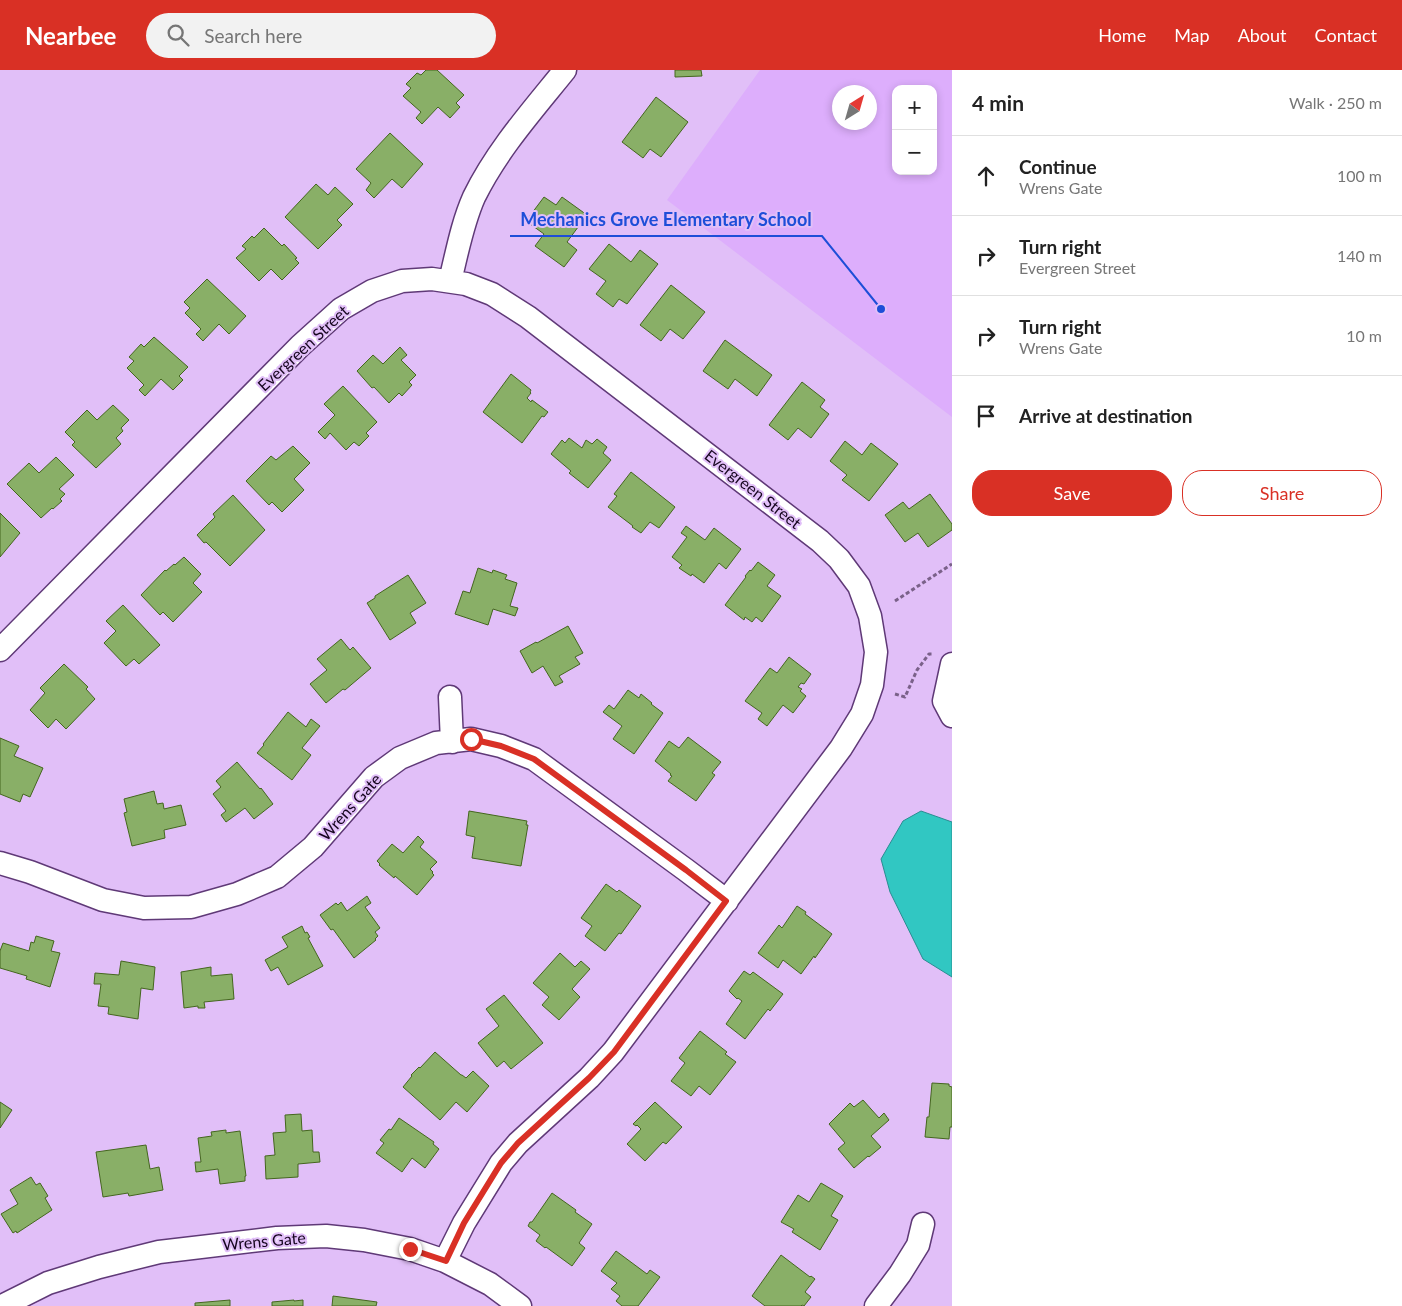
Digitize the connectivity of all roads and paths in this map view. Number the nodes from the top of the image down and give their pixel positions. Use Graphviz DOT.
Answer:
graph roads {
  1 [pos="565,70"];
  2 [pos="450,282"];
  3 [pos="952,564"];
  4 [pos="895,601"];
  5 [pos="0,650"];
  6 [pos="944,659"];
  7 [pos="895,694"];
  8 [pos="450,698"];
  9 [pos="952,716"];
  10 [pos="452,742"];
  11 [pos="0,863"];
  12 [pos="726,901"];
  13 [pos="923,1224"];
  14 [pos="446,1261"];
  15 [pos="2,1306"];
  16 [pos="520,1306"];
  17 [pos="876,1306"];
  1 -- 2 [label="street"];
  2 -- 5 [label="street, Evergreen Street"];
  2 -- 12 [label="street, Evergreen Street"];
  3 -- 4 [label="path"];
  6 -- 7 [label="path"];
  6 -- 9 [label="street"];
  8 -- 10 [label="street"];
  10 -- 11 [label="street, Wrens Gate"];
  10 -- 12 [label="street, Wrens Gate"];
  12 -- 14 [label="street, Evergreen Street"];
  13 -- 17 [label="street"];
  14 -- 15 [label="street, Wrens Gate"];
  14 -- 16 [label="street, Wrens Gate"];
}
